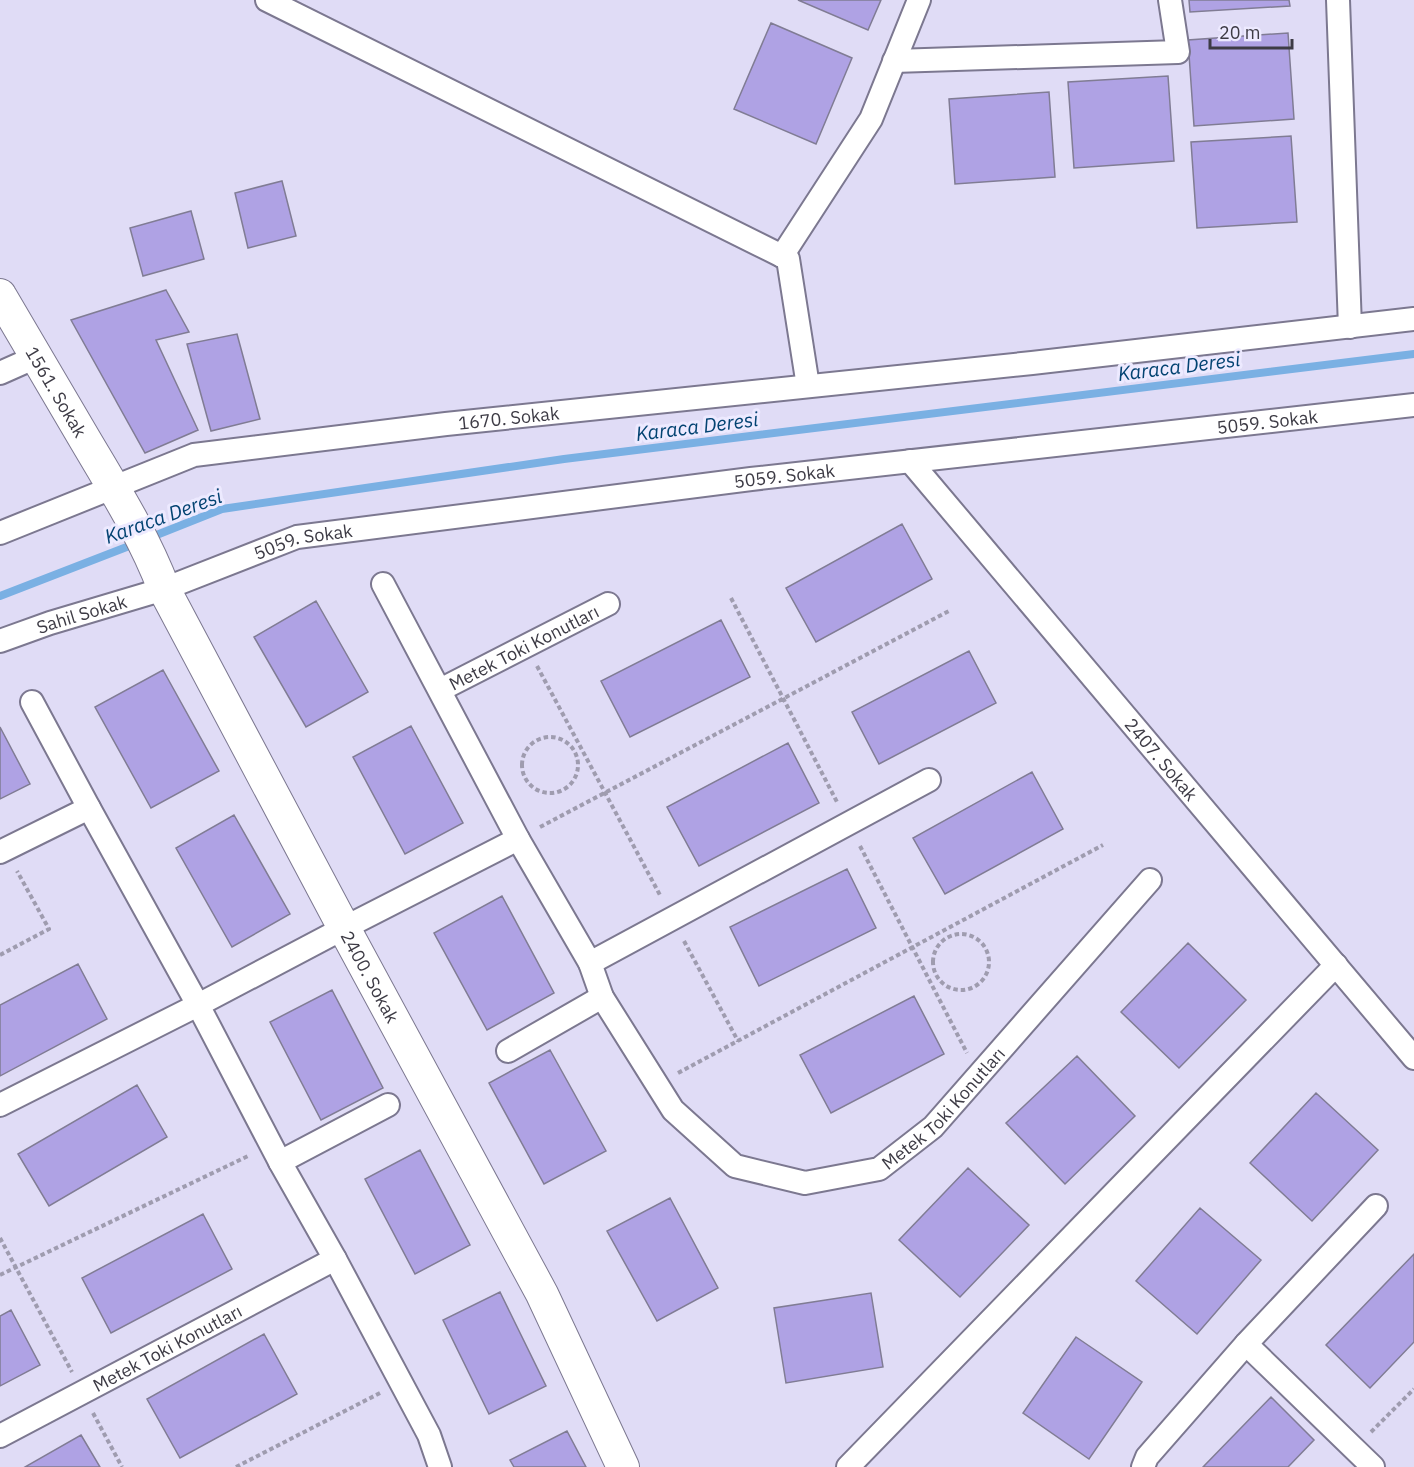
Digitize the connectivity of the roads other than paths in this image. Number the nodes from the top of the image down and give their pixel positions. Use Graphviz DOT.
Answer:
graph roads {
  1 [pos="267,0"];
  2 [pos="919,0"];
  3 [pos="1170,0"];
  4 [pos="1338,0"];
  5 [pos="894,61"];
  6 [pos="782,256"];
  7 [pos="0,295"];
  8 [pos="1414,319"];
  9 [pos="1350,327"];
  10 [pos="36,357"];
  11 [pos="0,373"];
  12 [pos="808,386"];
  13 [pos="1414,405"];
  14 [pos="910,461"];
  15 [pos="114,488"];
  16 [pos="0,533"];
  17 [pos="160,580"];
  18 [pos="383,584"];
  19 [pos="608,604"];
  20 [pos="0,641"];
  21 [pos="440,690"];
  22 [pos="32,702"];
  23 [pos="929,780"];
  24 [pos="89,808"];
  25 [pos="518,839"];
  26 [pos="2,851"];
  27 [pos="1150,879"];
  28 [pos="344,928"];
  29 [pos="590,963"];
  30 [pos="1336,965"];
  31 [pos="602,997"];
  32 [pos="198,1005"];
  33 [pos="508,1051"];
  34 [pos="1414,1058"];
  35 [pos="0,1105"];
  36 [pos="388,1105"];
  37 [pos="275,1153"];
  38 [pos="1376,1206"];
  39 [pos="334,1259"];
  40 [pos="1246,1344"];
  41 [pos="0,1436"];
  42 [pos="440,1467"];
  43 [pos="623,1467"];
  44 [pos="848,1467"];
  45 [pos="1143,1467"];
  46 [pos="1373,1467"];
  1 -- 6 [label="street"];
  2 -- 5 [label="street"];
  3 -- 5 [label="street"];
  4 -- 9 [label="street"];
  5 -- 6 [label="street"];
  6 -- 12 [label="street"];
  7 -- 10 [label="main road, 1561. Sokak"];
  8 -- 9 [label="street, 1670. Sokak"];
  9 -- 12 [label="street, 1670. Sokak"];
  10 -- 11 [label="street"];
  10 -- 15 [label="main road, 1561. Sokak"];
  12 -- 15 [label="street, 1670. Sokak"];
  13 -- 14 [label="street, 5059. Sokak"];
  14 -- 17 [label="street, 5059. Sokak"];
  14 -- 30 [label="street, 2407. Sokak"];
  15 -- 16 [label="street, 1670. Sokak"];
  15 -- 17 [label="main road, 2400. Sokak"];
  17 -- 20 [label="street, Sahil Sokak"];
  17 -- 28 [label="main road, 2400. Sokak"];
  18 -- 21 [label="street, Metek Toki Konutları"];
  19 -- 21 [label="street, Metek Toki Konutları"];
  21 -- 25 [label="street, Metek Toki Konutları"];
  22 -- 24 [label="street"];
  23 -- 29 [label="street"];
  24 -- 26 [label="street"];
  24 -- 32 [label="street"];
  25 -- 28 [label="street"];
  25 -- 29 [label="street, Metek Toki Konutları"];
  27 -- 31 [label="street, Metek Toki Konutları"];
  28 -- 32 [label="street"];
  28 -- 43 [label="main road, 2400. Sokak"];
  29 -- 31 [label="street, Metek Toki Konutları"];
  30 -- 34 [label="street, 2407. Sokak"];
  30 -- 44 [label="street"];
  31 -- 33 [label="street"];
  32 -- 35 [label="street"];
  32 -- 37 [label="street"];
  36 -- 37 [label="street"];
  37 -- 39 [label="street"];
  38 -- 40 [label="street"];
  39 -- 41 [label="street, Metek Toki Konutları"];
  39 -- 42 [label="street"];
  40 -- 45 [label="street"];
  40 -- 46 [label="street"];
}
